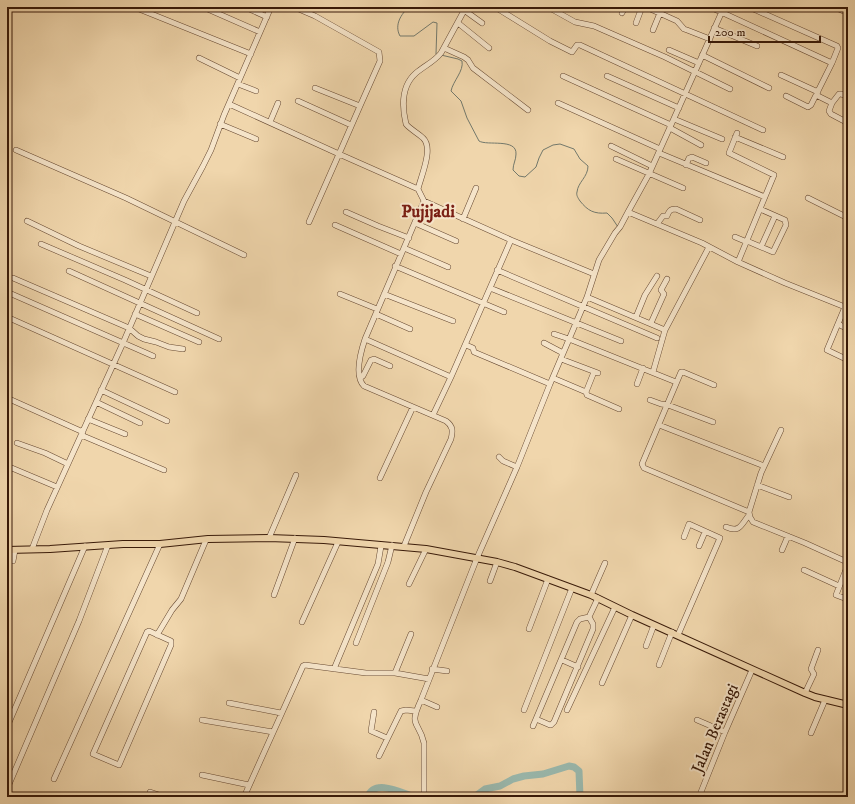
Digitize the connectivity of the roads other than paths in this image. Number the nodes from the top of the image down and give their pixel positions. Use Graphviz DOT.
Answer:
graph roads {
  1 [pos="134,7"];
  2 [pos="203,7"];
  3 [pos="245,7"];
  4 [pos="271,7"];
  5 [pos="294,7"];
  6 [pos="495,7"];
  7 [pos="548,7"];
  8 [pos="625,7"];
  9 [pos="642,7"];
  10 [pos="646,7"];
  11 [pos="710,7"];
  12 [pos="724,7"];
  13 [pos="749,7"];
  14 [pos="834,7"];
  15 [pos="465,8"];
  16 [pos="622,13"];
  17 [pos="660,13"];
  18 [pos="721,13"];
  19 [pos="848,13"];
  20 [pos="267,17"];
  21 [pos="482,22"];
  22 [pos="458,23"];
  23 [pos="636,23"];
  24 [pos="714,28"];
  25 [pos="653,30"];
  26 [pos="260,32"];
  27 [pos="710,39"];
  28 [pos="757,46"];
  29 [pos="489,48"];
  30 [pos="669,50"];
  31 [pos="443,51"];
  32 [pos="251,54"];
  33 [pos="702,55"];
  34 [pos="199,58"];
  35 [pos="699,63"];
  36 [pos="832,63"];
  37 [pos="695,72"];
  38 [pos="782,75"];
  39 [pos="563,76"];
  40 [pos="607,76"];
  41 [pos="240,78"];
  42 [pos="238,84"];
  43 [pos="315,88"];
  44 [pos="769,88"];
  45 [pos="730,89"];
  46 [pos="256,92"];
  47 [pos="685,94"];
  48 [pos="817,94"];
  49 [pos="786,96"];
  50 [pos="848,96"];
  51 [pos="298,101"];
  52 [pos="278,103"];
  53 [pos="558,103"];
  54 [pos="832,103"];
  55 [pos="229,104"];
  56 [pos="360,106"];
  57 [pos="679,108"];
  58 [pos="528,110"];
  59 [pos="674,119"];
  60 [pos="270,122"];
  61 [pos="848,123"];
  62 [pos="220,124"];
  63 [pos="352,125"];
  64 [pos="671,126"];
  65 [pos="763,130"];
  66 [pos="256,138"];
  67 [pos="722,139"];
  68 [pos="701,144"];
  69 [pos="611,146"];
  70 [pos="16,150"];
  71 [pos="660,151"];
  72 [pos="339,154"];
  73 [pos="783,157"];
  74 [pos="616,159"];
  75 [pos="706,163"];
  76 [pos="686,164"];
  77 [pos="652,166"];
  78 [pos="649,174"];
  79 [pos="476,188"];
  80 [pos="683,188"];
  81 [pos="418,189"];
  82 [pos="765,197"];
  83 [pos="808,198"];
  84 [pos="424,202"];
  85 [pos="760,209"];
  86 [pos="346,212"];
  87 [pos="628,212"];
  88 [pos="775,216"];
  89 [pos="848,218"];
  90 [pos="463,219"];
  91 [pos="27,220"];
  92 [pos="700,220"];
  93 [pos="175,222"];
  94 [pos="309,222"];
  95 [pos="415,223"];
  96 [pos="656,224"];
  97 [pos="335,225"];
  98 [pos="735,237"];
  99 [pos="409,238"];
  100 [pos="511,240"];
  101 [pos="456,241"];
  102 [pos="747,241"];
  103 [pos="41,244"];
  104 [pos="710,247"];
  105 [pos="761,247"];
  106 [pos="404,248"];
  107 [pos="401,254"];
  108 [pos="244,255"];
  109 [pos="738,262"];
  110 [pos="395,266"];
  111 [pos="448,267"];
  112 [pos="497,270"];
  113 [pos="69,271"];
  114 [pos="594,274"];
  115 [pos="151,276"];
  116 [pos="657,276"];
  117 [pos="14,278"];
  118 [pos="667,279"];
  119 [pos="490,288"];
  120 [pos="146,289"];
  121 [pos="7,292"];
  122 [pos="340,294"];
  123 [pos="384,294"];
  124 [pos="587,297"];
  125 [pos="848,300"];
  126 [pos="140,302"];
  127 [pos="484,303"];
  128 [pos="583,306"];
  129 [pos="845,308"];
  130 [pos="377,312"];
  131 [pos="504,312"];
  132 [pos="197,313"];
  133 [pos="135,314"];
  134 [pos="7,317"];
  135 [pos="636,317"];
  136 [pos="453,321"];
  137 [pos="576,323"];
  138 [pos="651,323"];
  139 [pos="838,324"];
  140 [pos="129,328"];
  141 [pos="410,329"];
  142 [pos="848,329"];
  143 [pos="665,330"];
  144 [pos="554,334"];
  145 [pos="657,338"];
  146 [pos="219,339"];
  147 [pos="365,339"];
  148 [pos="569,339"];
  149 [pos="621,340"];
  150 [pos="199,342"];
  151 [pos="123,343"];
  152 [pos="544,343"];
  153 [pos="466,345"];
  154 [pos="183,349"];
  155 [pos="563,353"];
  156 [pos="153,356"];
  157 [pos="561,359"];
  158 [pos="848,360"];
  159 [pos="113,363"];
  160 [pos="390,366"];
  161 [pos="643,368"];
  162 [pos="653,372"];
  163 [pos="451,377"];
  164 [pos="360,378"];
  165 [pos="553,378"];
  166 [pos="676,382"];
  167 [pos="550,384"];
  168 [pos="637,384"];
  169 [pos="714,385"];
  170 [pos="101,390"];
  171 [pos="175,392"];
  172 [pos="586,392"];
  173 [pos="7,398"];
  174 [pos="650,400"];
  175 [pos="96,402"];
  176 [pos="668,405"];
  177 [pos="414,407"];
  178 [pos="619,408"];
  179 [pos="433,415"];
  180 [pos="88,419"];
  181 [pos="167,421"];
  182 [pos="713,422"];
  183 [pos="140,423"];
  184 [pos="659,425"];
  185 [pos="781,430"];
  186 [pos="82,434"];
  187 [pos="125,434"];
  188 [pos="17,443"];
  189 [pos="499,457"];
  190 [pos="68,464"];
  191 [pos="7,466"];
  192 [pos="764,466"];
  193 [pos="517,467"];
  194 [pos="164,470"];
  195 [pos="296,475"];
  196 [pos="380,478"];
  197 [pos="757,485"];
  198 [pos="57,487"];
  199 [pos="789,497"];
  200 [pos="749,513"];
  201 [pos="726,527"];
  202 [pos="705,532"];
  203 [pos="788,536"];
  204 [pos="684,537"];
  205 [pos="269,538"];
  206 [pos="295,538"];
  207 [pos="206,540"];
  208 [pos="338,542"];
  209 [pos="160,544"];
  210 [pos="108,545"];
  211 [pos="85,546"];
  212 [pos="381,546"];
  213 [pos="392,546"];
  214 [pos="404,546"];
  215 [pos="699,546"];
  216 [pos="32,549"];
  217 [pos="426,549"];
  218 [pos="7,550"];
  219 [pos="15,550"];
  220 [pos="782,550"];
  221 [pos="477,558"];
  222 [pos="13,561"];
  223 [pos="497,562"];
  224 [pos="847,562"];
  225 [pos="605,563"];
  226 [pos="804,570"];
  227 [pos="548,579"];
  228 [pos="490,582"];
  229 [pos="408,584"];
  230 [pos="839,586"];
  231 [pos="572,588"];
  232 [pos="274,595"];
  233 [pos="591,595"];
  234 [pos="598,598"];
  235 [pos="848,598"];
  236 [pos="615,607"];
  237 [pos="632,615"];
  238 [pos="589,618"];
  239 [pos="302,622"];
  240 [pos="654,625"];
  241 [pos="529,629"];
  242 [pos="411,634"];
  243 [pos="675,634"];
  244 [pos="157,635"];
  245 [pos="356,643"];
  246 [pos="646,646"];
  247 [pos="818,650"];
  248 [pos="562,660"];
  249 [pos="659,665"];
  250 [pos="578,667"];
  251 [pos="334,668"];
  252 [pos="432,669"];
  253 [pos="752,670"];
  254 [pos="447,671"];
  255 [pos="395,673"];
  256 [pos="429,679"];
  257 [pos="602,683"];
  258 [pos="805,693"];
  259 [pos="420,700"];
  260 [pos="825,700"];
  261 [pos="230,703"];
  262 [pos="848,703"];
  263 [pos="437,707"];
  264 [pos="524,710"];
  265 [pos="567,710"];
  266 [pos="415,711"];
  267 [pos="374,712"];
  268 [pos="281,714"];
  269 [pos="536,719"];
  270 [pos="202,720"];
  271 [pos="696,720"];
  272 [pos="533,726"];
  273 [pos="7,727"];
  274 [pos="272,732"];
  275 [pos="725,732"];
  276 [pos="811,733"];
  277 [pos="387,738"];
  278 [pos="379,756"];
  279 [pos="202,775"];
  280 [pos="54,779"];
  281 [pos="249,785"];
  282 [pos="7,788"];
  283 [pos="150,792"];
  284 [pos="165,797"];
  285 [pos="244,797"];
  286 [pos="424,797"];
  287 [pos="699,797"];
  1 -- 32 [label="street"];
  2 -- 26 [label="street"];
  3 -- 20 [label="street"];
  4 -- 20 [label="street"];
  5 -- 56 [label="street"];
  6 -- 47 [label="street"];
  7 -- 37 [label="street"];
  8 -- 16 [label="street"];
  9 -- 23 [label="street"];
  10 -- 17 [label="street"];
  11 -- 18 [label="street"];
  12 -- 18 [label="street"];
  13 -- 36 [label="street"];
  14 -- 19 [label="street"];
  15 -- 21 [label="street"];
  15 -- 22 [label="street"];
  17 -- 25 [label="street"];
  17 -- 27 [label="street"];
  18 -- 24 [label="street"];
  18 -- 36 [label="street"];
  20 -- 26 [label="street"];
  22 -- 29 [label="street"];
  22 -- 31 [label="street"];
  24 -- 27 [label="street"];
  24 -- 28 [label="street"];
  26 -- 32 [label="street"];
  27 -- 33 [label="street"];
  30 -- 35 [label="street"];
  31 -- 58 [label="street"];
  31 -- 81 [label="street"];
  32 -- 41 [label="street"];
  33 -- 35 [label="street"];
  33 -- 44 [label="street"];
  34 -- 41 [label="street"];
  35 -- 37 [label="street"];
  36 -- 48 [label="street"];
  37 -- 45 [label="street"];
  37 -- 47 [label="street"];
  38 -- 48 [label="street"];
  39 -- 64 [label="street"];
  40 -- 57 [label="street"];
  41 -- 42 [label="street"];
  42 -- 46 [label="street"];
  42 -- 55 [label="street"];
  43 -- 56 [label="street"];
  47 -- 57 [label="street"];
  47 -- 65 [label="street"];
  48 -- 49 [label="street"];
  48 -- 54 [label="street"];
  50 -- 54 [label="street"];
  51 -- 63 [label="street"];
  52 -- 60 [label="street"];
  53 -- 71 [label="street"];
  54 -- 61 [label="street"];
  55 -- 60 [label="street"];
  55 -- 62 [label="street"];
  56 -- 63 [label="street"];
  57 -- 59 [label="street"];
  59 -- 64 [label="street"];
  59 -- 67 [label="street"];
  60 -- 72 [label="street"];
  62 -- 66 [label="street"];
  62 -- 93 [label="street"];
  63 -- 72 [label="street"];
  64 -- 68 [label="street"];
  64 -- 71 [label="street"];
  69 -- 77 [label="street"];
  70 -- 93 [label="street"];
  71 -- 76 [label="street"];
  71 -- 77 [label="street"];
  72 -- 81 [label="street"];
  72 -- 94 [label="street"];
  73 -- 82 [label="street"];
  74 -- 78 [label="street"];
  75 -- 76 [label="street"];
  76 -- 82 [label="street"];
  77 -- 78 [label="street"];
  78 -- 80 [label="street"];
  78 -- 87 [label="street"];
  79 -- 90 [label="street"];
  81 -- 84 [label="street"];
  82 -- 85 [label="street"];
  83 -- 89 [label="street"];
  84 -- 90 [label="street"];
  84 -- 95 [label="street"];
  85 -- 88 [label="street"];
  85 -- 102 [label="street"];
  86 -- 99 [label="street"];
  87 -- 96 [label="street"];
  87 -- 114 [label="street"];
  88 -- 105 [label="street"];
  88 -- 105 [label="street"];
  90 -- 100 [label="street"];
  91 -- 115 [label="street"];
  92 -- 96 [label="street"];
  93 -- 108 [label="street"];
  93 -- 115 [label="street"];
  95 -- 99 [label="street"];
  95 -- 101 [label="street"];
  96 -- 104 [label="street"];
  97 -- 107 [label="street"];
  98 -- 102 [label="street"];
  99 -- 106 [label="street"];
  100 -- 112 [label="street"];
  100 -- 114 [label="street"];
  102 -- 105 [label="street"];
  102 -- 109 [label="street"];
  103 -- 120 [label="street"];
  104 -- 109 [label="street"];
  104 -- 143 [label="street"];
  106 -- 107 [label="street"];
  106 -- 111 [label="street"];
  107 -- 110 [label="street"];
  109 -- 129 [label="street"];
  110 -- 123 [label="street"];
  110 -- 127 [label="street"];
  112 -- 119 [label="street"];
  112 -- 128 [label="street"];
  113 -- 126 [label="street"];
  114 -- 124 [label="street"];
  115 -- 120 [label="street"];
  116 -- 135 [label="street"];
  117 -- 140 [label="street"];
  118 -- 138 [label="street"];
  119 -- 127 [label="street"];
  119 -- 137 [label="street"];
  120 -- 126 [label="street"];
  120 -- 132 [label="street"];
  121 -- 151 [label="street"];
  122 -- 130 [label="street"];
  123 -- 130 [label="street"];
  123 -- 136 [label="street"];
  124 -- 128 [label="street"];
  124 -- 135 [label="street"];
  125 -- 129 [label="street"];
  126 -- 133 [label="street"];
  126 -- 146 [label="street"];
  127 -- 131 [label="street"];
  127 -- 153 [label="street"];
  128 -- 137 [label="street"];
  128 -- 145 [label="street"];
  129 -- 139 [label="street"];
  130 -- 141 [label="street"];
  130 -- 147 [label="street"];
  133 -- 140 [label="street"];
  133 -- 150 [label="street"];
  134 -- 159 [label="street"];
  135 -- 138 [label="street"];
  137 -- 148 [label="street"];
  137 -- 149 [label="street"];
  138 -- 143 [label="street"];
  139 -- 142 [label="street"];
  139 -- 158 [label="street"];
  140 -- 151 [label="street"];
  140 -- 154 [label="street"];
  143 -- 162 [label="street"];
  144 -- 148 [label="street"];
  147 -- 163 [label="street"];
  147 -- 164 [label="street"];
  148 -- 155 [label="street"];
  148 -- 161 [label="street"];
  151 -- 156 [label="street"];
  151 -- 159 [label="street"];
  152 -- 155 [label="street"];
  153 -- 163 [label="street"];
  153 -- 167 [label="street"];
  155 -- 157 [label="street"];
  157 -- 165 [label="street"];
  157 -- 172 [label="street"];
  159 -- 170 [label="street"];
  159 -- 171 [label="street"];
  160 -- 164 [label="street"];
  161 -- 162 [label="street"];
  161 -- 168 [label="street"];
  162 -- 166 [label="street"];
  163 -- 179 [label="street"];
  164 -- 177 [label="street"];
  165 -- 167 [label="street"];
  165 -- 172 [label="street"];
  166 -- 169 [label="street"];
  166 -- 176 [label="street"];
  167 -- 193 [label="street"];
  170 -- 175 [label="street"];
  170 -- 181 [label="street"];
  172 -- 178 [label="street"];
  173 -- 186 [label="street"];
  174 -- 176 [label="street"];
  175 -- 180 [label="street"];
  175 -- 183 [label="street"];
  176 -- 182 [label="street"];
  176 -- 184 [label="street"];
  177 -- 179 [label="street"];
  177 -- 196 [label="street"];
  179 -- 214 [label="street"];
  180 -- 186 [label="street"];
  180 -- 187 [label="street"];
  184 -- 192 [label="street"];
  184 -- 200 [label="street"];
  185 -- 192 [label="street"];
  186 -- 190 [label="street"];
  186 -- 194 [label="street"];
  188 -- 190 [label="street"];
  189 -- 193 [label="street"];
  190 -- 198 [label="street"];
  191 -- 198 [label="street"];
  192 -- 197 [label="street"];
  193 -- 221 [label="street"];
  195 -- 205 [label="street"];
  197 -- 199 [label="street"];
  197 -- 200 [label="street"];
  198 -- 216 [label="street"];
  200 -- 201 [label="street"];
  200 -- 203 [label="street"];
  202 -- 204 [label="street"];
  202 -- 215 [label="street"];
  202 -- 243 [label="street"];
  203 -- 220 [label="street"];
  203 -- 224 [label="street"];
  205 -- 206 [label="main road"];
  205 -- 207 [label="main road"];
  206 -- 208 [label="main road"];
  206 -- 232 [label="street"];
  207 -- 209 [label="main road"];
  207 -- 244 [label="street"];
  208 -- 212 [label="main road"];
  208 -- 239 [label="street"];
  209 -- 210 [label="main road"];
  209 -- 280 [label="street"];
  210 -- 211 [label="main road"];
  210 -- 282 [label="street"];
  211 -- 216 [label="main road"];
  211 -- 273 [label="street"];
  212 -- 213 [label="main road"];
  212 -- 251 [label="street"];
  213 -- 214 [label="main road"];
  213 -- 245 [label="street"];
  214 -- 217 [label="main road"];
  216 -- 219 [label="main road"];
  217 -- 221 [label="main road"];
  217 -- 229 [label="street"];
  218 -- 219 [label="main road"];
  219 -- 222 [label="street"];
  221 -- 223 [label="main road"];
  221 -- 252 [label="street"];
  223 -- 227 [label="main road"];
  223 -- 228 [label="street"];
  224 -- 230 [label="street"];
  225 -- 233 [label="street"];
  226 -- 230 [label="street"];
  227 -- 231 [label="main road"];
  227 -- 241 [label="street"];
  230 -- 235 [label="street"];
  231 -- 233 [label="main road"];
  231 -- 264 [label="street"];
  233 -- 234 [label="main road"];
  234 -- 236 [label="main road"];
  234 -- 238 [label="street"];
  236 -- 237 [label="main road"];
  236 -- 265 [label="street"];
  237 -- 240 [label="main road"];
  237 -- 257 [label="street"];
  238 -- 248 [label="street"];
  238 -- 250 [label="street"];
  240 -- 243 [label="main road"];
  240 -- 246 [label="street"];
  242 -- 255 [label="street"];
  243 -- 249 [label="street"];
  243 -- 253 [label="main road"];
  244 -- 244 [label="street"];
  247 -- 258 [label="street"];
  248 -- 250 [label="street"];
  248 -- 269 [label="street"];
  250 -- 269 [label="street"];
  251 -- 255 [label="street"];
  251 -- 268 [label="street"];
  252 -- 254 [label="street"];
  252 -- 256 [label="street"];
  253 -- 258 [label="main road"];
  253 -- 275 [label="street, Jalan Berastagi"];
  255 -- 256 [label="street"];
  256 -- 259 [label="street"];
  258 -- 260 [label="main road"];
  259 -- 263 [label="street"];
  259 -- 266 [label="street"];
  260 -- 262 [label="main road"];
  260 -- 276 [label="street"];
  261 -- 268 [label="street"];
  266 -- 277 [label="street"];
  266 -- 286 [label="street"];
  267 -- 277 [label="street"];
  268 -- 274 [label="street"];
  269 -- 272 [label="street"];
  270 -- 274 [label="street"];
  271 -- 275 [label="street"];
  274 -- 281 [label="street"];
  275 -- 287 [label="street, Jalan Berastagi"];
  277 -- 278 [label="street"];
  279 -- 281 [label="street"];
  281 -- 285 [label="street"];
  283 -- 284 [label="street"];
}
